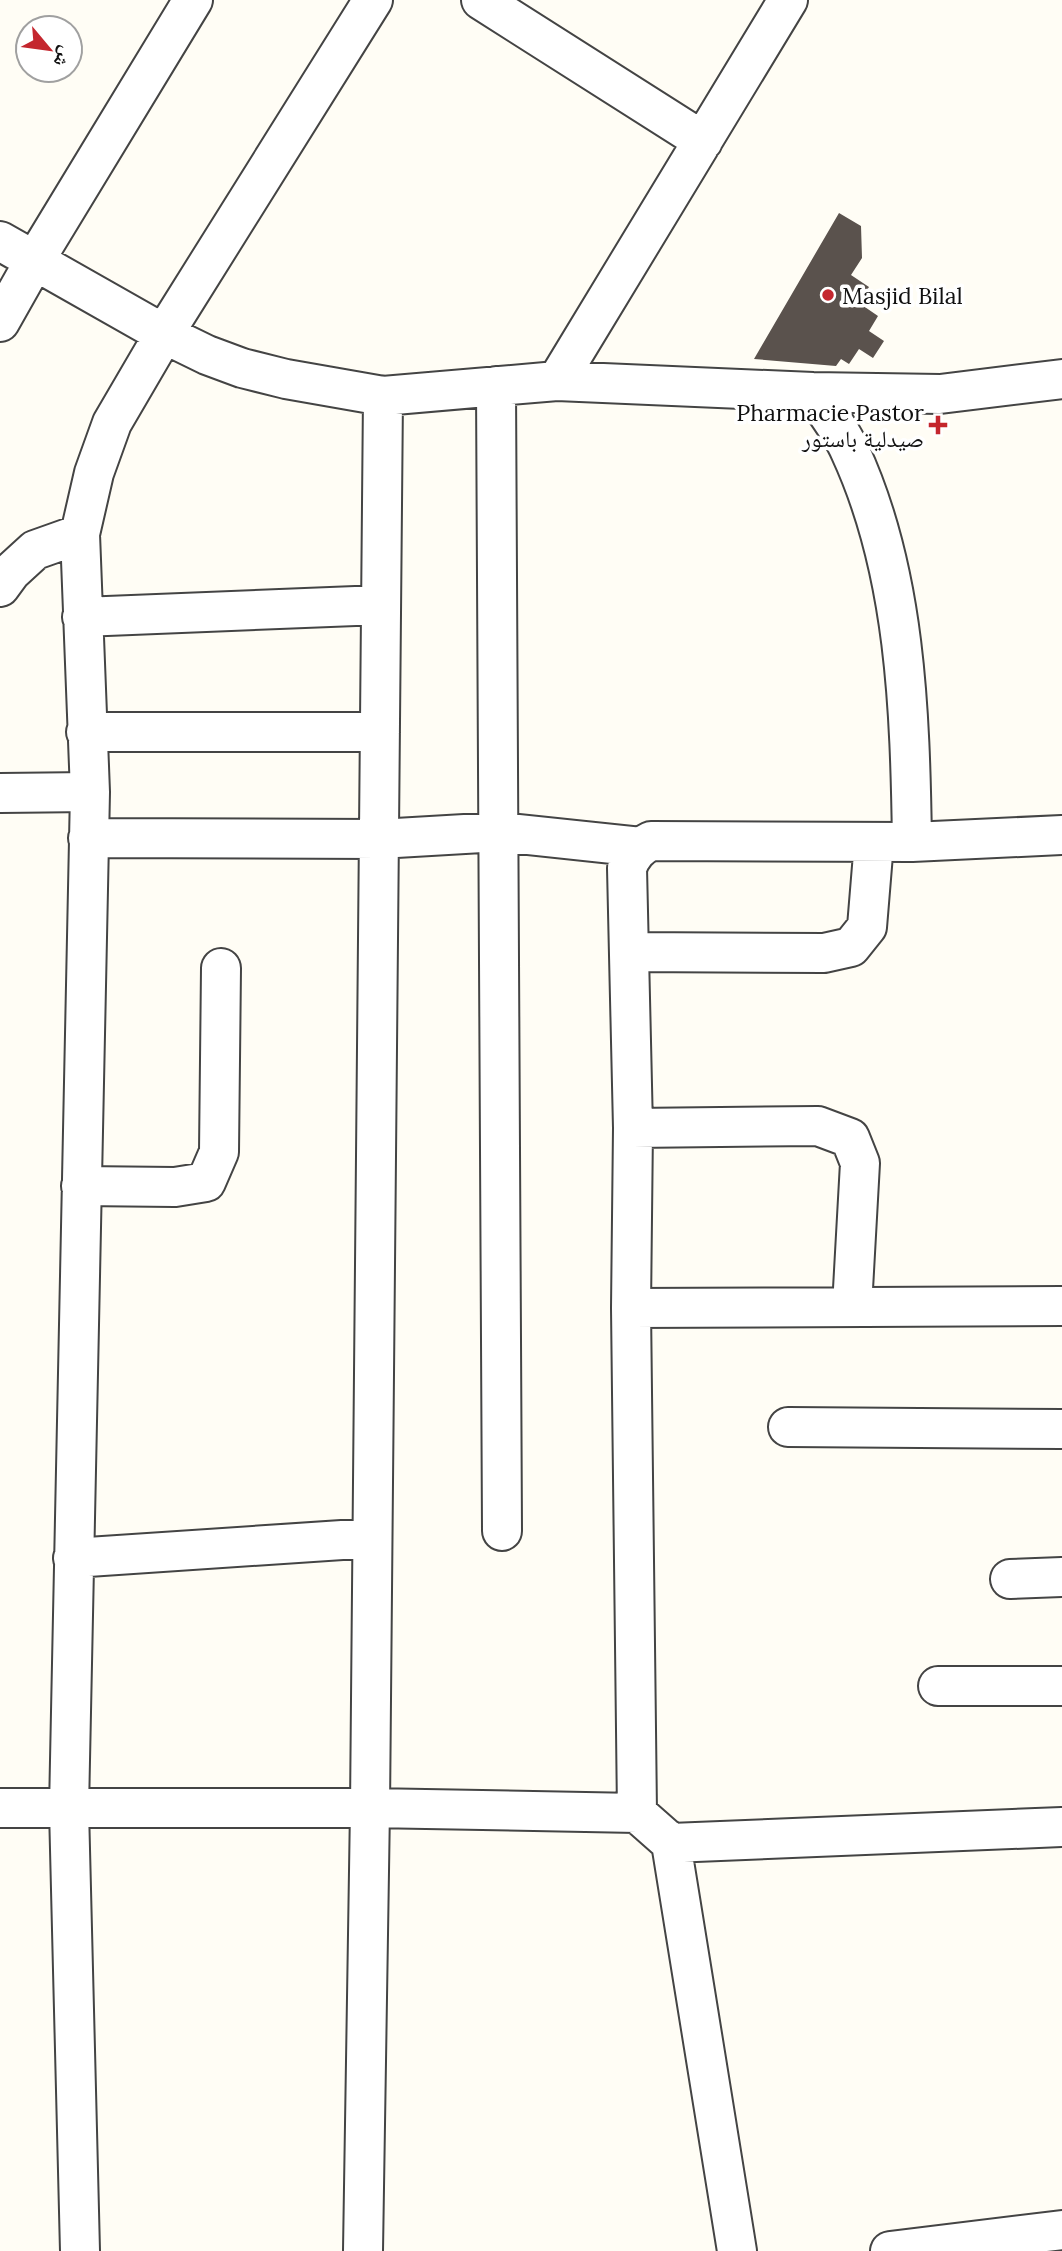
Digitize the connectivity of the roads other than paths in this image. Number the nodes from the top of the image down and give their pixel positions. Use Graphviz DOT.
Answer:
graph roads {
  1 [pos="194,0"];
  2 [pos="373,0"];
  3 [pos="481,0"];
  4 [pos="788,0"];
  5 [pos="703,141"];
  6 [pos="0,241"];
  7 [pos="35,260"];
  8 [pos="0,322"];
  9 [pos="164,334"];
  10 [pos="1062,379"];
  11 [pos="556,381"];
  12 [pos="496,386"];
  13 [pos="813,392"];
  14 [pos="383,396"];
  15 [pos="80,534"];
  16 [pos="4,575"];
  17 [pos="381,605"];
  18 [pos="82,617"];
  19 [pos="86,732"];
  20 [pos="380,732"];
  21 [pos="90,792"];
  22 [pos="0,793"];
  23 [pos="499,832"];
  24 [pos="1062,835"];
  25 [pos="88,838"];
  26 [pos="379,839"];
  27 [pos="874,842"];
  28 [pos="912,842"];
  29 [pos="640,847"];
  30 [pos="629,953"];
  31 [pos="221,968"];
  32 [pos="633,1128"];
  33 [pos="80,1186"];
  34 [pos="852,1307"];
  35 [pos="1062,1307"];
  36 [pos="631,1308"];
  37 [pos="788,1427"];
  38 [pos="1062,1429"];
  39 [pos="502,1531"];
  40 [pos="372,1538"];
  41 [pos="73,1558"];
  42 [pos="1062,1577"];
  43 [pos="1010,1579"];
  44 [pos="938,1686"];
  45 [pos="1062,1686"];
  46 [pos="0,1808"];
  47 [pos="370,1808"];
  48 [pos="69,1809"];
  49 [pos="637,1813"];
  50 [pos="1062,1827"];
  51 [pos="671,1843"];
  52 [pos="1062,2230"];
  53 [pos="80,2251"];
  54 [pos="363,2251"];
  55 [pos="737,2251"];
  56 [pos="890,2251"];
  1 -- 7 [label="street"];
  2 -- 9 [label="street"];
  3 -- 5 [label="street"];
  4 -- 5 [label="street"];
  5 -- 11 [label="street"];
  6 -- 7 [label="street"];
  7 -- 8 [label="street"];
  7 -- 9 [label="street"];
  9 -- 14 [label="street"];
  9 -- 15 [label="street"];
  10 -- 13 [label="street"];
  11 -- 12 [label="street"];
  11 -- 13 [label="street"];
  12 -- 14 [label="street"];
  12 -- 23 [label="street"];
  13 -- 28 [label="street"];
  14 -- 17 [label="street"];
  15 -- 16 [label="street"];
  15 -- 18 [label="street"];
  17 -- 18 [label="street"];
  17 -- 20 [label="street"];
  18 -- 19 [label="street"];
  19 -- 20 [label="street"];
  19 -- 21 [label="street"];
  20 -- 26 [label="street"];
  21 -- 22 [label="street"];
  21 -- 25 [label="street"];
  23 -- 26 [label="street"];
  23 -- 29 [label="street"];
  23 -- 39 [label="street"];
  24 -- 28 [label="street"];
  25 -- 26 [label="street"];
  25 -- 33 [label="street"];
  26 -- 40 [label="street"];
  27 -- 28 [label="street"];
  27 -- 29 [label="street"];
  27 -- 30 [label="street"];
  29 -- 30 [label="street"];
  30 -- 32 [label="street"];
  31 -- 33 [label="street"];
  32 -- 34 [label="street"];
  32 -- 36 [label="street"];
  33 -- 41 [label="street"];
  34 -- 35 [label="street"];
  34 -- 36 [label="street"];
  36 -- 49 [label="street"];
  37 -- 38 [label="street"];
  40 -- 41 [label="street"];
  40 -- 47 [label="street"];
  41 -- 48 [label="street"];
  42 -- 43 [label="street"];
  44 -- 45 [label="street"];
  46 -- 48 [label="street"];
  47 -- 48 [label="street"];
  47 -- 49 [label="street"];
  47 -- 54 [label="street"];
  48 -- 53 [label="street"];
  49 -- 51 [label="street"];
  50 -- 51 [label="street"];
  51 -- 55 [label="street"];
  52 -- 56 [label="street"];
}
